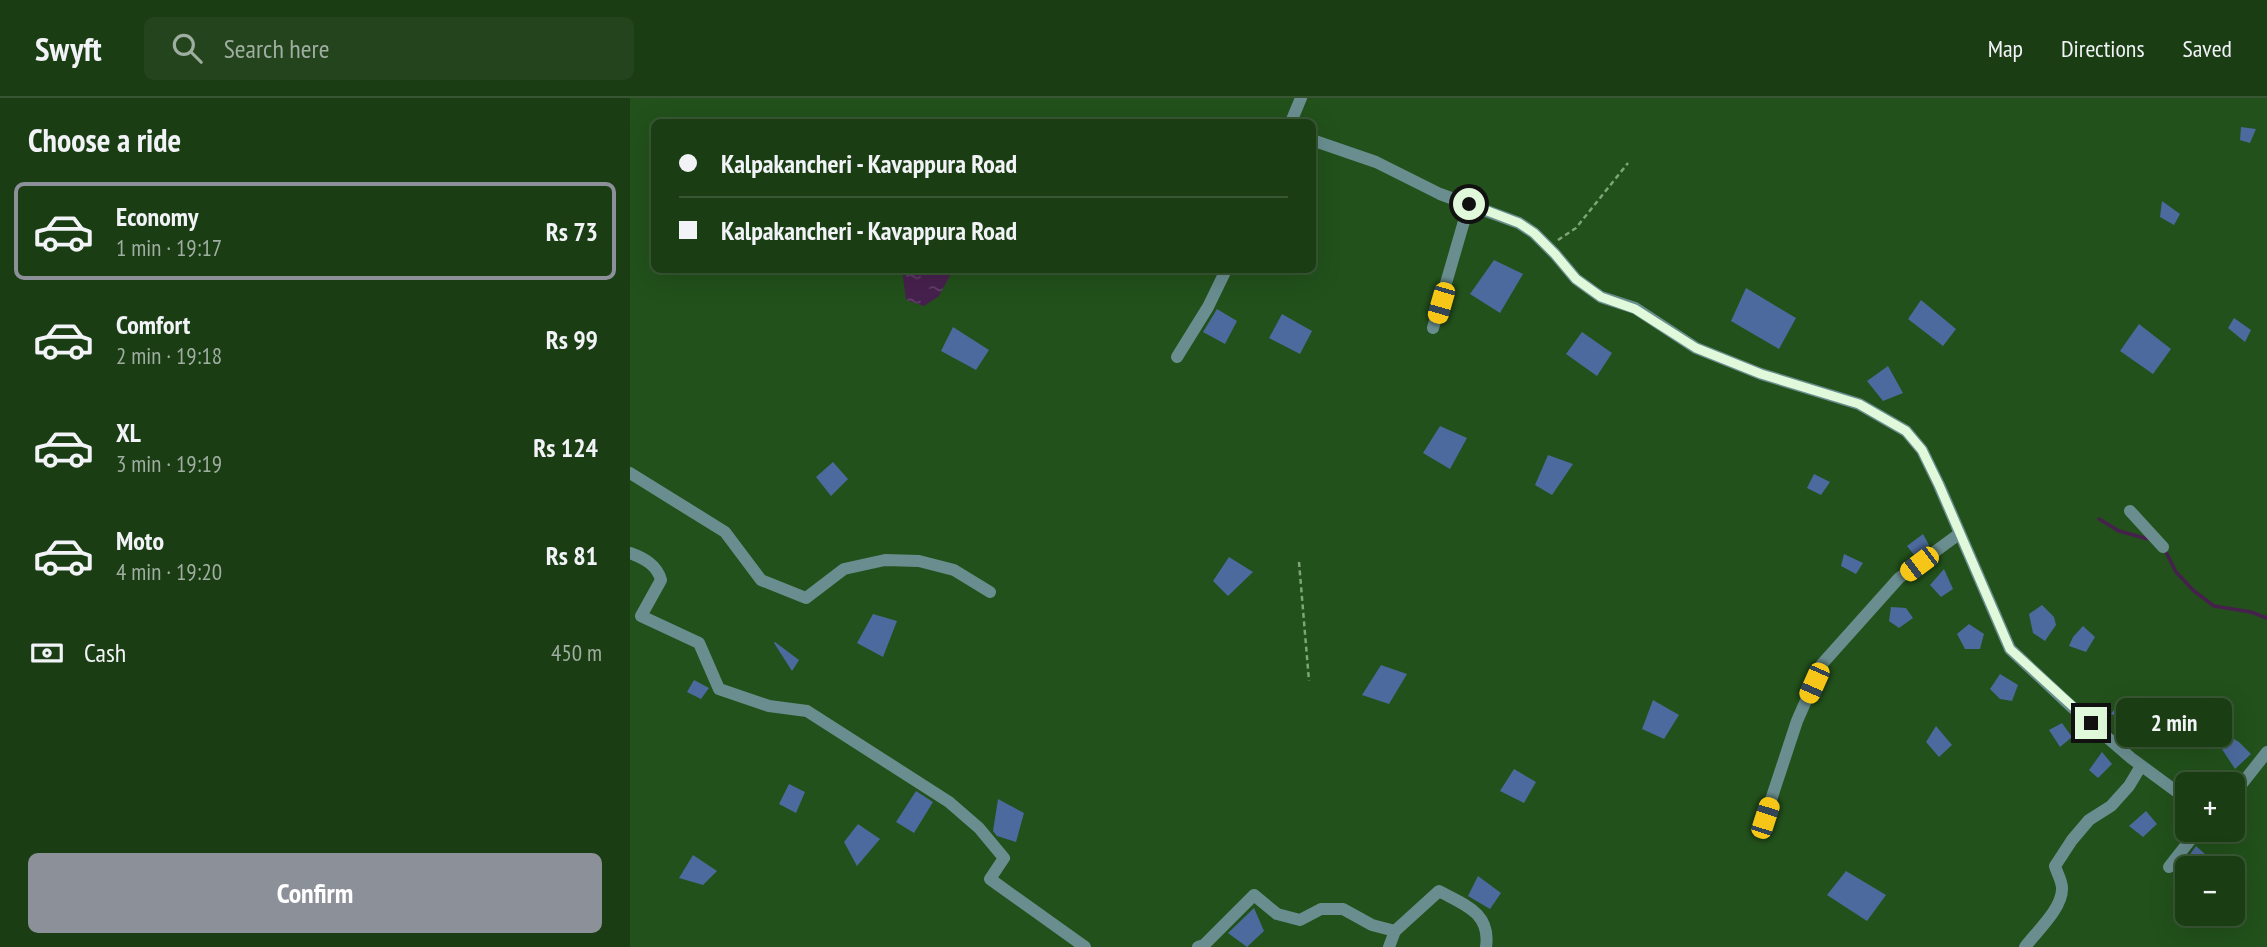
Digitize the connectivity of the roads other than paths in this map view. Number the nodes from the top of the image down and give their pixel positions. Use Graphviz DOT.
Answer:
graph roads {
  1 [pos="1301,98"];
  2 [pos="1292,119"];
  3 [pos="1316,140"];
  4 [pos="1469,204"];
  5 [pos="1225,273"];
  6 [pos="1433,328"];
  7 [pos="1177,357"];
  8 [pos="630,474"];
  9 [pos="2130,511"];
  10 [pos="1959,534"];
  11 [pos="2164,547"];
  12 [pos="630,553"];
  13 [pos="990,592"];
  14 [pos="2267,752"];
  15 [pos="2141,766"];
  16 [pos="2245,780"];
  17 [pos="2175,791"];
  18 [pos="1765,818"];
  19 [pos="2189,842"];
  20 [pos="2169,867"];
  21 [pos="1395,931"];
  22 [pos="1085,947"];
  23 [pos="1198,947"];
  24 [pos="1389,947"];
  25 [pos="1486,947"];
  26 [pos="2025,947"];
  1 -- 2 [label="street"];
  3 -- 4 [label="street"];
  4 -- 6 [label="street"];
  4 -- 10 [label="street"];
  5 -- 7 [label="street"];
  8 -- 13 [label="street"];
  9 -- 11 [label="street"];
  10 -- 15 [label="street"];
  10 -- 18 [label="street"];
  12 -- 22 [label="street"];
  14 -- 16 [label="street"];
  15 -- 17 [label="street"];
  15 -- 26 [label="street"];
  19 -- 20 [label="street"];
  21 -- 23 [label="street"];
  21 -- 24 [label="street"];
  21 -- 25 [label="street"];
}
